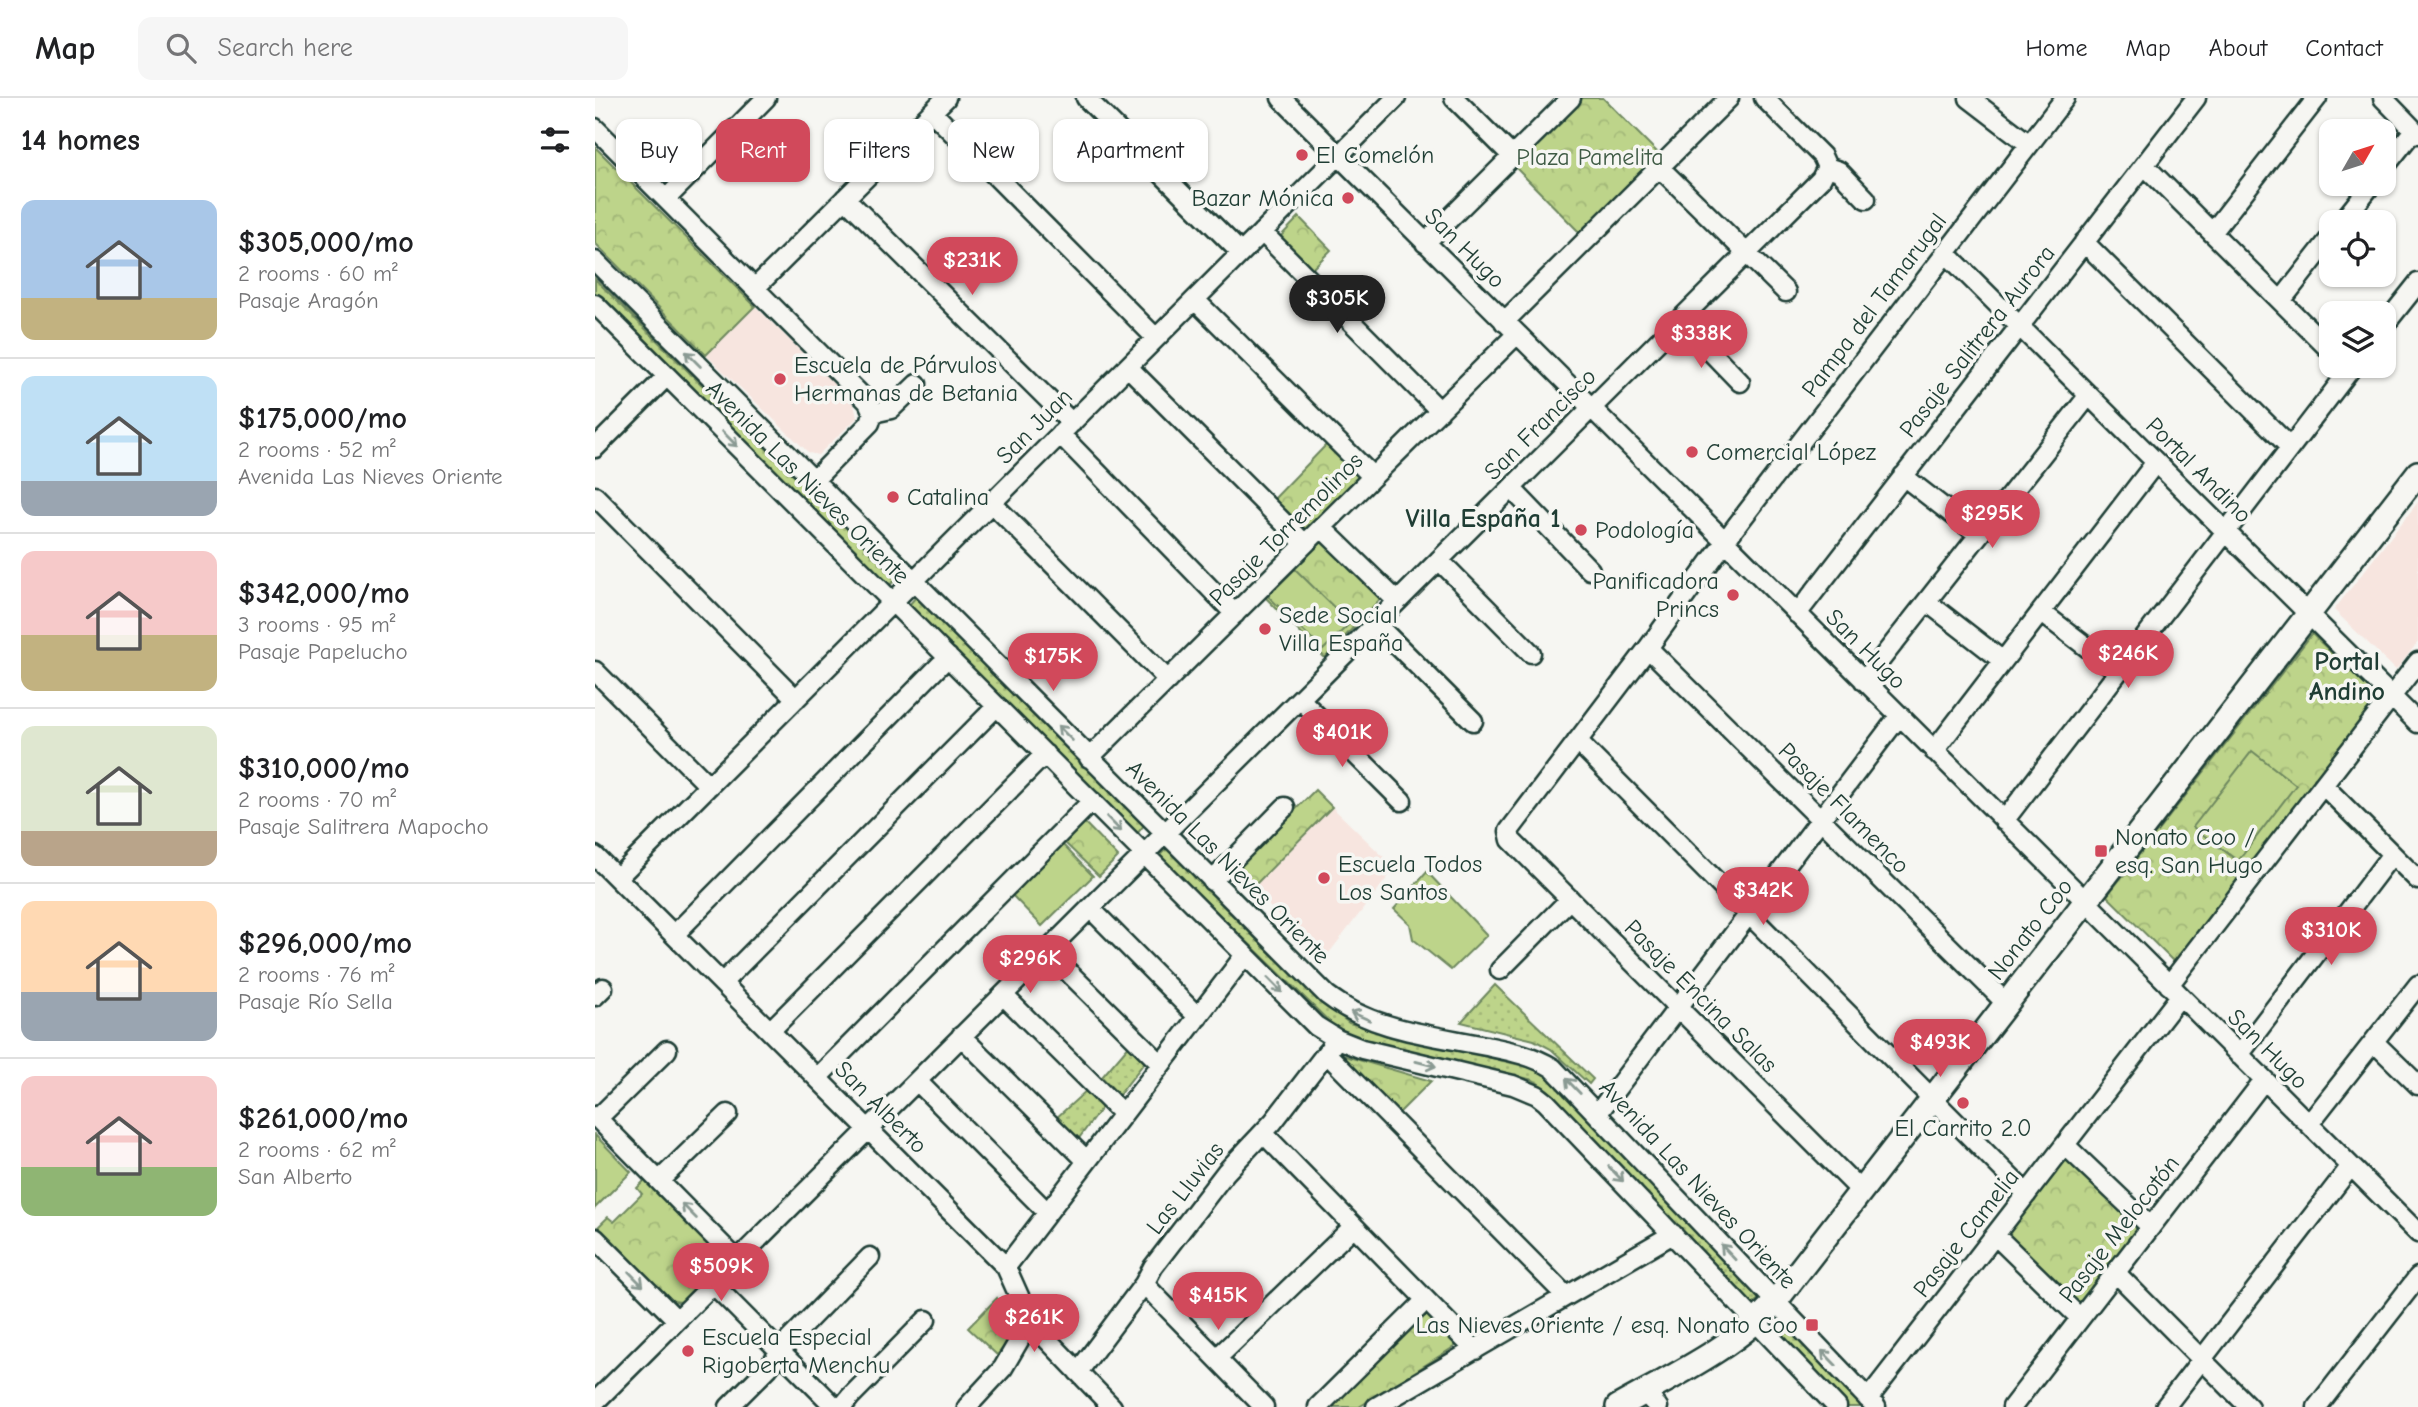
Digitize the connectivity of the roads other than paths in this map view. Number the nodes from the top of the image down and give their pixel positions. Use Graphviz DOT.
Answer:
graph roads {
  1 [pos="766,98"];
  2 [pos="946,98"];
  3 [pos="1086,98"];
  4 [pos="1281,98"];
  5 [pos="1396,98"];
  6 [pos="1454,98"];
  7 [pos="1570,98"];
  8 [pos="1728,98"];
  9 [pos="1764,98"];
  10 [pos="1969,98"];
  11 [pos="2065,98"];
  12 [pos="2196,98"];
  13 [pos="2317,98"];
  14 [pos="2394,102"];
  15 [pos="932,112"];
  16 [pos="595,128"];
  17 [pos="2416,132"];
  18 [pos="2029,144"];
  19 [pos="2396,155"];
  20 [pos="1339,156"];
  21 [pos="1512,156"];
  22 [pos="2144,165"];
  23 [pos="1659,167"];
  24 [pos="1827,167"];
  25 [pos="2363,196"];
  26 [pos="845,198"];
  27 [pos="666,199"];
  28 [pos="1866,199"];
  29 [pos="2351,210"];
  30 [pos="1262,232"];
  31 [pos="2212,233"];
  32 [pos="2084,242"];
  33 [pos="1425,243"];
  34 [pos="1945,252"];
  35 [pos="2319,252"];
  36 [pos="1241,253"];
  37 [pos="1746,253"];
  38 [pos="595,261"];
  39 [pos="2418,283"];
  40 [pos="755,288"];
  41 [pos="1786,292"];
  42 [pos="1195,300"];
  43 [pos="2281,301"];
  44 [pos="595,304"];
  45 [pos="2396,311"];
  46 [pos="1680,320"];
  47 [pos="2020,326"];
  48 [pos="1510,328"];
  49 [pos="1156,338"];
  50 [pos="2319,339"];
  51 [pos="1128,366"];
  52 [pos="667,376"];
  53 [pos="2342,378"];
  54 [pos="1740,382"];
  55 [pos="917,384"];
  56 [pos="2089,395"];
  57 [pos="1590,409"];
  58 [pos="1440,411"];
  59 [pos="873,413"];
  60 [pos="1066,429"];
  61 [pos="2290,447"];
  62 [pos="595,448"];
  63 [pos="2156,462"];
  64 [pos="2418,473"];
  65 [pos="1903,476"];
  66 [pos="1373,477"];
  67 [pos="814,480"];
  68 [pos="1511,488"];
  69 [pos="595,496"];
  70 [pos="992,503"];
  71 [pos="1322,527"];
  72 [pos="2225,531"];
  73 [pos="1979,535"];
  74 [pos="1724,542"];
  75 [pos="1305,544"];
  76 [pos="1439,560"];
  77 [pos="1590,570"];
  78 [pos="914,581"];
  79 [pos="893,601"];
  80 [pos="1397,601"];
  81 [pos="1927,602"];
  82 [pos="2041,612"];
  83 [pos="2308,613"];
  84 [pos="1235,614"];
  85 [pos="1797,614"];
  86 [pos="1375,623"];
  87 [pos="1648,648"];
  88 [pos="1531,653"];
  89 [pos="948,657"];
  90 [pos="2003,661"];
  91 [pos="2418,662"];
  92 [pos="595,671"];
  93 [pos="2118,671"];
  94 [pos="1168,680"];
  95 [pos="1864,681"];
  96 [pos="2392,696"];
  97 [pos="796,699"];
  98 [pos="1300,699"];
  99 [pos="997,706"];
  100 [pos="1899,716"];
  101 [pos="1473,721"];
  102 [pos="2418,723"];
  103 [pos="1577,741"];
  104 [pos="1934,751"];
  105 [pos="1045,754"];
  106 [pos="1090,758"];
  107 [pos="2323,785"];
  108 [pos="709,786"];
  109 [pos="1092,801"];
  110 [pos="1402,801"];
  111 [pos="1285,807"];
  112 [pos="1821,820"];
  113 [pos="2004,821"];
  114 [pos="1164,833"];
  115 [pos="1508,834"];
  116 [pos="1144,854"];
  117 [pos="2392,854"];
  118 [pos="595,856"];
  119 [pos="617,878"];
  120 [pos="2418,880"];
  121 [pos="1212,881"];
  122 [pos="1570,899"];
  123 [pos="2085,901"];
  124 [pos="1090,908"];
  125 [pos="1749,914"];
  126 [pos="674,935"];
  127 [pos="1047,951"];
  128 [pos="1245,955"];
  129 [pos="1500,971"];
  130 [pos="722,984"];
  131 [pos="2418,985"];
  132 [pos="2175,991"];
  133 [pos="1003,995"];
  134 [pos="2006,1003"];
  135 [pos="1678,1007"];
  136 [pos="1198,1017"];
  137 [pos="770,1031"];
  138 [pos="961,1037"];
  139 [pos="2374,1042"];
  140 [pos="1332,1046"];
  141 [pos="667,1050"];
  142 [pos="2239,1055"];
  143 [pos="1161,1064"];
  144 [pos="817,1078"];
  145 [pos="2265,1080"];
  146 [pos="917,1081"];
  147 [pos="2418,1085"];
  148 [pos="1932,1098"];
  149 [pos="1598,1113"];
  150 [pos="728,1114"];
  151 [pos="1123,1114"];
  152 [pos="596,1117"];
  153 [pos="2309,1125"];
  154 [pos="868,1129"];
  155 [pos="1263,1133"];
  156 [pos="2065,1145"];
  157 [pos="1087,1161"];
  158 [pos="2351,1166"];
  159 [pos="665,1176"];
  160 [pos="1861,1191"];
  161 [pos="2027,1194"];
  162 [pos="1047,1212"];
  163 [pos="1354,1226"];
  164 [pos="2151,1227"];
  165 [pos="2418,1233"];
  166 [pos="1673,1234"];
  167 [pos="1995,1235"];
  168 [pos="598,1248"];
  169 [pos="870,1257"];
  170 [pos="737,1260"];
  171 [pos="1006,1267"];
  172 [pos="2116,1273"];
  173 [pos="2418,1277"];
  174 [pos="713,1284"];
  175 [pos="1144,1284"];
  176 [pos="1566,1296"];
  177 [pos="1426,1300"];
  178 [pos="1775,1302"];
  179 [pos="2080,1318"];
  180 [pos="677,1320"];
  181 [pos="926,1320"];
  182 [pos="1031,1320"];
  183 [pos="1756,1322"];
  184 [pos="1475,1350"];
  185 [pos="780,1352"];
  186 [pos="1217,1358"];
  187 [pos="2202,1359"];
  188 [pos="1078,1372"];
  189 [pos="1651,1399"];
  190 [pos="595,1402"];
  191 [pos="1872,1403"];
  192 [pos="729,1407"];
  193 [pos="835,1407"];
  194 [pos="842,1407"];
  195 [pos="967,1407"];
  196 [pos="1112,1407"];
  197 [pos="1264,1407"];
  198 [pos="1318,1407"];
  199 [pos="1376,1407"];
  200 [pos="1618,1407"];
  201 [pos="1837,1407"];
  202 [pos="2012,1407"];
  203 [pos="2165,1407"];
  204 [pos="2249,1407"];
  205 [pos="2317,1407"];
  1 -- 27 [label="street"];
  2 -- 15 [label="street"];
  3 -- 36 [label="street"];
  4 -- 20 [label="street, San Hugo"];
  5 -- 20 [label="street, San Juan"];
  6 -- 21 [label="street"];
  7 -- 21 [label="street"];
  8 -- 23 [label="street, Pasaje Torremolinos"];
  9 -- 24 [label="street"];
  10 -- 18 [label="street"];
  11 -- 18 [label="street, Pampa del Tamarugal"];
  12 -- 22 [label="street, Pasaje Salitrera Aurora"];
  13 -- 31 [label="street"];
  14 -- 17 [label="street"];
  15 -- 26 [label="street"];
  15 -- 49 [label="street"];
  16 -- 27 [label="street"];
  17 -- 19 [label="street"];
  18 -- 34 [label="street, Pampa del Tamarugal"];
  20 -- 30 [label="street, San Juan"];
  20 -- 33 [label="street, San Hugo"];
  21 -- 33 [label="street"];
  22 -- 31 [label="street"];
  22 -- 32 [label="street, Pasaje Salitrera Aurora"];
  23 -- 37 [label="street"];
  23 -- 48 [label="street, Pasaje Torremolinos"];
  24 -- 28 [label="street"];
  24 -- 37 [label="street, San Francisco"];
  25 -- 29 [label="street"];
  26 -- 40 [label="street"];
  26 -- 60 [label="street"];
  27 -- 40 [label="street"];
  30 -- 36 [label="street, San Juan"];
  30 -- 58 [label="street"];
  31 -- 43 [label="street"];
  32 -- 47 [label="street, Pasaje Salitrera Aurora"];
  32 -- 61 [label="street"];
  33 -- 48 [label="street, San Hugo"];
  34 -- 47 [label="street, Portal Andino"];
  34 -- 74 [label="street, Pampa del Tamarugal"];
  35 -- 43 [label="street"];
  36 -- 42 [label="street, San Juan"];
  37 -- 41 [label="street"];
  37 -- 46 [label="street, San Francisco"];
  67 -- 38 [label="street, Avenida Las Nieves Oriente, one-way"];
  39 -- 45 [label="street"];
  40 -- 59 [label="street"];
  42 -- 49 [label="street, San Juan"];
  42 -- 66 [label="street"];
  43 -- 50 [label="street"];
  44 -- 52 [label="street, Avenida Las Nieves Oriente"];
  46 -- 54 [label="street"];
  46 -- 57 [label="street, San Francisco"];
  47 -- 56 [label="street, Portal Andino"];
  47 -- 65 [label="street, Pasaje Salitrera Aurora"];
  48 -- 57 [label="street, San Hugo"];
  48 -- 58 [label="street, Pasaje Torremolinos"];
  49 -- 51 [label="street, San Juan"];
  51 -- 60 [label="street, San Juan"];
  51 -- 75 [label="street"];
  52 -- 62 [label="street"];
  52 -- 79 [label="street, Avenida Las Nieves Oriente, one-way"];
  53 -- 61 [label="street"];
  55 -- 59 [label="street"];
  56 -- 63 [label="street, Portal Andino"];
  56 -- 73 [label="street"];
  57 -- 68 [label="street, San Francisco"];
  57 -- 74 [label="street, San Hugo"];
  58 -- 66 [label="street, Pasaje Torremolinos"];
  59 -- 67 [label="street"];
  60 -- 70 [label="street, San Juan"];
  60 -- 84 [label="street"];
  61 -- 72 [label="street"];
  63 -- 72 [label="street, Portal Andino"];
  63 -- 82 [label="street"];
  64 -- 83 [label="main road, Nonato Coo"];
  65 -- 73 [label="street"];
  65 -- 85 [label="street, Pasaje Salitrera Aurora"];
  66 -- 71 [label="street, Pasaje Torremolinos"];
  67 -- 78 [label="street, Avenida Las Nieves Oriente"];
  68 -- 76 [label="street, San Francisco"];
  68 -- 77 [label="street"];
  69 -- 97 [label="street"];
  70 -- 78 [label="street, San Juan"];
  70 -- 94 [label="street"];
  71 -- 75 [label="street, Pasaje Torremolinos"];
  71 -- 80 [label="street"];
  72 -- 83 [label="street, Portal Andino"];
  72 -- 93 [label="street"];
  73 -- 81 [label="street"];
  74 -- 85 [label="street, San Hugo"];
  74 -- 87 [label="street, Pampa del Tamarugal"];
  75 -- 84 [label="street, Pasaje Torremolinos"];
  76 -- 80 [label="street, San Francisco"];
  76 -- 88 [label="street"];
  78 -- 79 [label="street, San Juan"];
  106 -- 78 [label="street, Avenida Las Nieves Oriente, one-way"];
  79 -- 89 [label="street, Avenida Las Nieves Oriente"];
  79 -- 97 [label="street, San Juan"];
  80 -- 86 [label="street, San Francisco"];
  81 -- 90 [label="street"];
  81 -- 95 [label="street"];
  82 -- 90 [label="street"];
  82 -- 93 [label="street"];
  83 -- 96 [label="street, Portal Andino"];
  83 -- 123 [label="main road, Nonato Coo"];
  84 -- 94 [label="street, Pasaje Torremolinos"];
  85 -- 95 [label="street, San Hugo"];
  86 -- 98 [label="street, San Francisco"];
  86 -- 101 [label="street"];
  87 -- 103 [label="street, Pampa del Tamarugal"];
  87 -- 112 [label="street, Pasaje Flamenco"];
  89 -- 99 [label="street, Avenida Las Nieves Oriente"];
  89 -- 126 [label="street"];
  90 -- 104 [label="street"];
  91 -- 96 [label="street, Pasaje Camelia"];
  92 -- 108 [label="street"];
  93 -- 113 [label="street"];
  94 -- 106 [label="street, Pasaje Torremolinos"];
  95 -- 100 [label="street, San Hugo"];
  96 -- 102 [label="street, Portal Andino"];
  96 -- 107 [label="street, Pasaje Camelia"];
  97 -- 108 [label="street, San Juan"];
  98 -- 110 [label="street"];
  98 -- 114 [label="street, San Francisco"];
  99 -- 105 [label="street, Avenida Las Nieves Oriente"];
  99 -- 130 [label="street"];
  100 -- 104 [label="street, San Hugo"];
  100 -- 112 [label="street"];
  103 -- 115 [label="street, Pampa del Tamarugal"];
  103 -- 125 [label="street"];
  104 -- 113 [label="street, San Hugo"];
  105 -- 109 [label="street, Avenida Las Nieves Oriente"];
  105 -- 137 [label="street"];
  106 -- 114 [label="street, Avenida Las Nieves Oriente"];
  107 -- 117 [label="street"];
  107 -- 132 [label="street, Pasaje Camelia"];
  108 -- 119 [label="street, San Juan"];
  109 -- 116 [label="street, Avenida Las Nieves Oriente, one-way"];
  109 -- 144 [label="street"];
  111 -- 121 [label="street"];
  112 -- 125 [label="street"];
  112 -- 134 [label="street, Pasaje Flamenco"];
  113 -- 123 [label="street, San Hugo"];
  114 -- 116 [label="street, San Francisco"];
  114 -- 121 [label="street, Avenida Las Nieves Oriente"];
  115 -- 122 [label="street, Pasaje Encina Salas"];
  116 -- 124 [label="street, San Francisco"];
  116 -- 128 [label="street, Avenida Las Nieves Oriente"];
  117 -- 120 [label="street"];
  117 -- 142 [label="street"];
  118 -- 119 [label="street, San Alberto"];
  119 -- 126 [label="street, San Alberto"];
  149 -- 121 [label="street, Avenida Las Nieves Oriente, one-way"];
  122 -- 129 [label="street"];
  122 -- 135 [label="street, Pasaje Encina Salas"];
  123 -- 132 [label="street, San Hugo"];
  123 -- 134 [label="main road, Nonato Coo"];
  124 -- 127 [label="street, San Francisco"];
  124 -- 136 [label="street"];
  125 -- 135 [label="street"];
  125 -- 148 [label="street"];
  126 -- 130 [label="street, San Alberto"];
  127 -- 133 [label="street, San Francisco"];
  127 -- 143 [label="street"];
  128 -- 136 [label="street"];
  128 -- 140 [label="street, Avenida Las Nieves Oriente, one-way"];
  130 -- 137 [label="street, San Alberto"];
  131 -- 139 [label="street"];
  132 -- 142 [label="street, San Hugo"];
  132 -- 156 [label="street, Pasaje Camelia"];
  133 -- 138 [label="street, San Francisco"];
  133 -- 151 [label="street"];
  134 -- 148 [label="main road, Nonato Coo"];
  135 -- 149 [label="street"];
  135 -- 160 [label="street, Pasaje Encina Salas"];
  136 -- 143 [label="street"];
  137 -- 144 [label="street, San Alberto"];
  138 -- 146 [label="street, San Francisco"];
  138 -- 157 [label="street"];
  139 -- 147 [label="street"];
  139 -- 153 [label="street"];
  140 -- 155 [label="street, Las Lluvias"];
  140 -- 166 [label="street, Avenida Las Nieves Oriente, one-way"];
  140 -- 176 [label="street"];
  141 -- 152 [label="street"];
  142 -- 145 [label="street, San Hugo"];
  143 -- 151 [label="street"];
  144 -- 154 [label="street, San Alberto"];
  145 -- 153 [label="street, San Hugo"];
  145 -- 164 [label="street, Pasaje Melocotón"];
  146 -- 154 [label="street, San Francisco"];
  146 -- 162 [label="street"];
  148 -- 160 [label="main road, Nonato Coo"];
  148 -- 161 [label="street"];
  178 -- 149 [label="street, Avenida Las Nieves Oriente, one-way"];
  150 -- 159 [label="street"];
  151 -- 157 [label="street"];
  152 -- 159 [label="street"];
  153 -- 158 [label="street, San Hugo"];
  154 -- 170 [label="street, San Francisco"];
  154 -- 171 [label="street, San Alberto"];
  155 -- 163 [label="street"];
  155 -- 175 [label="street, Las Lluvias"];
  156 -- 161 [label="street, Pasaje Camelia"];
  156 -- 164 [label="street"];
  157 -- 162 [label="street"];
  158 -- 165 [label="street, San Hugo"];
  158 -- 187 [label="street"];
  170 -- 159 [label="street, one-way"];
  160 -- 178 [label="main road, Nonato Coo"];
  161 -- 167 [label="street, Pasaje Camelia"];
  162 -- 171 [label="street"];
  163 -- 177 [label="street"];
  163 -- 186 [label="street"];
  164 -- 172 [label="street, Pasaje Melocotón"];
  166 -- 176 [label="street"];
  166 -- 183 [label="street, Avenida Las Nieves Oriente"];
  167 -- 179 [label="street"];
  167 -- 191 [label="street, Pasaje Camelia"];
  168 -- 180 [label="street, one-way"];
  169 -- 185 [label="street"];
  170 -- 174 [label="street, San Francisco"];
  171 -- 182 [label="street, San Alberto"];
  172 -- 179 [label="street, Pasaje Melocotón"];
  172 -- 187 [label="street"];
  173 -- 205 [label="street"];
  174 -- 180 [label="street, San Francisco"];
  174 -- 185 [label="street"];
  175 -- 186 [label="street"];
  175 -- 188 [label="street, Las Lluvias"];
  176 -- 184 [label="street"];
  177 -- 184 [label="street"];
  177 -- 198 [label="street"];
  178 -- 183 [label="main road, Nonato Coo"];
  191 -- 178 [label="street, Avenida Las Nieves Oriente, one-way"];
  179 -- 202 [label="street, Pasaje Melocotón"];
  180 -- 190 [label="street, San Francisco"];
  181 -- 194 [label="street"];
  182 -- 188 [label="street, San Alberto"];
  182 -- 195 [label="street"];
  183 -- 189 [label="main road, Nonato Coo"];
  183 -- 201 [label="street, Avenida Las Nieves Oriente"];
  184 -- 199 [label="street"];
  185 -- 192 [label="street"];
  185 -- 193 [label="street"];
  186 -- 197 [label="street"];
  187 -- 203 [label="street"];
  187 -- 204 [label="street"];
  188 -- 196 [label="street, San Alberto"];
  189 -- 200 [label="main road, Nonato Coo"];
}
